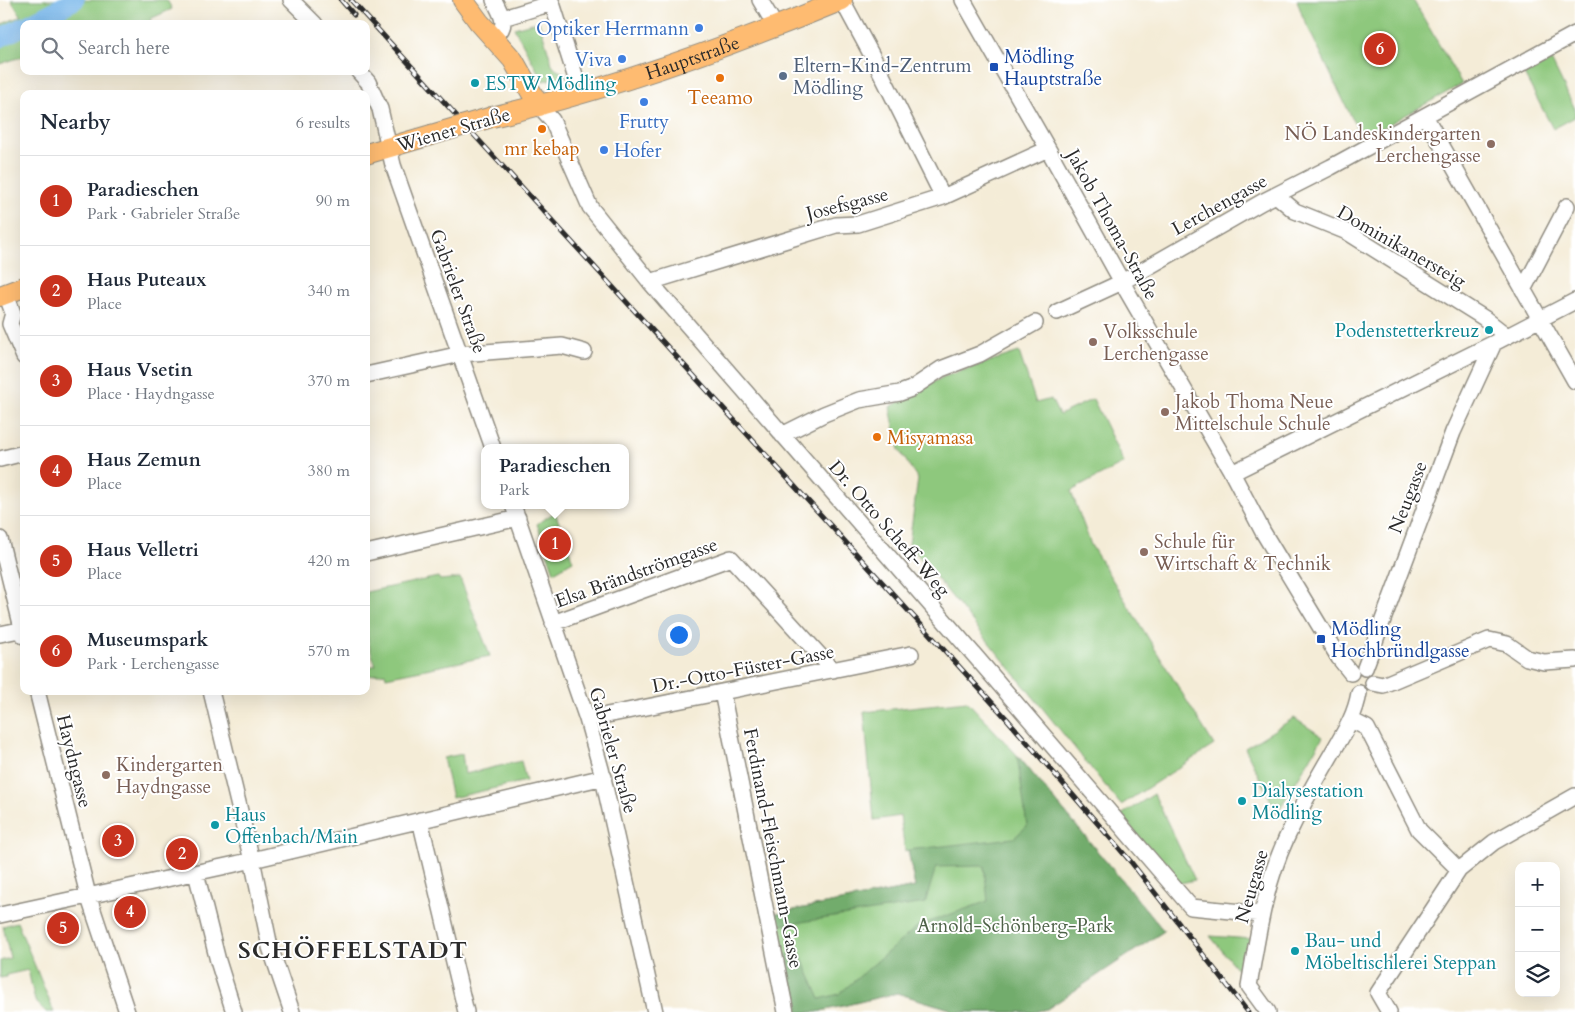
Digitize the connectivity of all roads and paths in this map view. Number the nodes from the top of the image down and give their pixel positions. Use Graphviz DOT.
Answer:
graph roads {
  1 [pos="291,0"];
  2 [pos="463,0"];
  3 [pos="494,0"];
  4 [pos="760,0"];
  5 [pos="842,0"];
  6 [pos="963,0"];
  7 [pos="503,18"];
  8 [pos="311,20"];
  9 [pos="776,27"];
  10 [pos="1575,34"];
  11 [pos="494,37"];
  12 [pos="362,75"];
  13 [pos="581,94"];
  14 [pos="539,106"];
  15 [pos="1425,116"];
  16 [pos="390,147"];
  17 [pos="1048,149"];
  18 [pos="370,153"];
  19 [pos="1276,195"];
  20 [pos="943,197"];
  21 [pos="1566,206"];
  22 [pos="650,282"];
  23 [pos="1122,282"];
  24 [pos="1523,290"];
  25 [pos="10,292"];
  26 [pos="1575,301"];
  27 [pos="1057,312"];
  28 [pos="1540,319"];
  29 [pos="1035,323"];
  30 [pos="1500,340"];
  31 [pos="20,348"];
  32 [pos="584,352"];
  33 [pos="461,354"];
  34 [pos="370,374"];
  35 [pos="1575,381"];
  36 [pos="782,435"];
  37 [pos="492,444"];
  38 [pos="20,454"];
  39 [pos="0,459"];
  40 [pos="1232,474"];
  41 [pos="515,512"];
  42 [pos="0,539"];
  43 [pos="370,551"];
  44 [pos="20,620"];
  45 [pos="553,623"];
  46 [pos="20,632"];
  47 [pos="0,634"];
  48 [pos="909,655"];
  49 [pos="1575,660"];
  50 [pos="833,670"];
  51 [pos="1358,671"];
  52 [pos="1374,683"];
  53 [pos="722,692"];
  54 [pos="1359,693"];
  55 [pos="38,695"];
  56 [pos="212,695"];
  57 [pos="587,719"];
  58 [pos="1351,720"];
  59 [pos="604,777"];
  60 [pos="1575,796"];
  61 [pos="420,820"];
  62 [pos="251,860"];
  63 [pos="1459,870"];
  64 [pos="196,873"];
  65 [pos="88,895"];
  66 [pos="1262,914"];
  67 [pos="0,915"];
  68 [pos="127,1012"];
  69 [pos="234,1012"];
  70 [pos="292,1012"];
  71 [pos="466,1012"];
  72 [pos="655,1012"];
  73 [pos="786,1012"];
  74 [pos="1268,1012"];
  75 [pos="1389,1012"];
  1 -- 8 [label="street"];
  2 -- 11 [label="main road"];
  3 -- 7 [label="street"];
  4 -- 9 [label="street"];
  5 -- 9 [label="main road, Hauptstraße"];
  5 -- 20 [label="street"];
  6 -- 17 [label="street, Jakob Thoma-Straße"];
  7 -- 11 [label="street"];
  7 -- 13 [label="street"];
  9 -- 13 [label="main road, Hauptstraße"];
  10 -- 15 [label="street, Lerchengasse"];
  11 -- 14 [label="main road"];
  12 -- 16 [label="street, Gabrieler Straße"];
  13 -- 14 [label="main road, Hauptstraße"];
  14 -- 16 [label="main road, Wiener Straße, bridge"];
  14 -- 22 [label="street, Dr. Otto Scheff-Weg"];
  15 -- 19 [label="street, Lerchengasse"];
  15 -- 24 [label="street"];
  16 -- 18 [label="main road, Wiener Straße"];
  16 -- 33 [label="street, Gabrieler Straße"];
  17 -- 20 [label="street, Josefsgasse"];
  17 -- 23 [label="street, Jakob Thoma-Straße"];
  19 -- 23 [label="street, Lerchengasse"];
  19 -- 30 [label="street, Dominikanersteig"];
  20 -- 22 [label="street, Josefsgasse"];
  21 -- 24 [label="street"];
  22 -- 36 [label="street, Dr. Otto Scheff-Weg"];
  23 -- 27 [label="street, Lerchengasse"];
  23 -- 40 [label="street, Jakob Thoma-Straße"];
  24 -- 28 [label="street"];
  25 -- 31 [label="street"];
  26 -- 28 [label="street"];
  28 -- 30 [label="street"];
  28 -- 35 [label="street"];
  29 -- 36 [label="street"];
  30 -- 40 [label="street"];
  30 -- 51 [label="street, Neugasse"];
  32 -- 33 [label="street"];
  33 -- 34 [label="street"];
  33 -- 37 [label="street, Gabrieler Straße"];
  36 -- 66 [label="street, Dr. Otto Scheff-Weg"];
  38 -- 39 [label="street"];
  40 -- 51 [label="street, Jakob Thoma-Straße"];
  41 -- 43 [label="street"];
  41 -- 45 [label="street, Gabrieler Straße"];
  42 -- 44 [label="street"];
  45 -- 50 [label="street, Elsa Brändströmgasse"];
  45 -- 57 [label="street, Gabrieler Straße"];
  46 -- 47 [label="street"];
  48 -- 50 [label="street, Dr.-Otto-Füster-Gasse"];
  49 -- 52 [label="street"];
  50 -- 53 [label="street, Dr.-Otto-Füster-Gasse"];
  51 -- 52 [label="street"];
  51 -- 54 [label="street"];
  52 -- 54 [label="street"];
  53 -- 57 [label="street, Dr.-Otto-Füster-Gasse"];
  53 -- 73 [label="street, Ferdinand-Fleischmann-Gasse"];
  54 -- 58 [label="street, Neugasse"];
  55 -- 65 [label="street, Haydngasse"];
  56 -- 62 [label="street"];
  57 -- 59 [label="street, Gabrieler Straße"];
  58 -- 63 [label="street"];
  58 -- 66 [label="street, Neugasse"];
  59 -- 61 [label="street"];
  59 -- 72 [label="street, Gabrieler Straße"];
  60 -- 63 [label="street"];
  61 -- 62 [label="street"];
  61 -- 71 [label="street"];
  62 -- 64 [label="street"];
  62 -- 70 [label="street"];
  63 -- 75 [label="street"];
  64 -- 65 [label="street"];
  64 -- 69 [label="street"];
  65 -- 67 [label="street"];
  65 -- 68 [label="street, Haydngasse"];
  66 -- 74 [label="street, Neugasse"];
}
